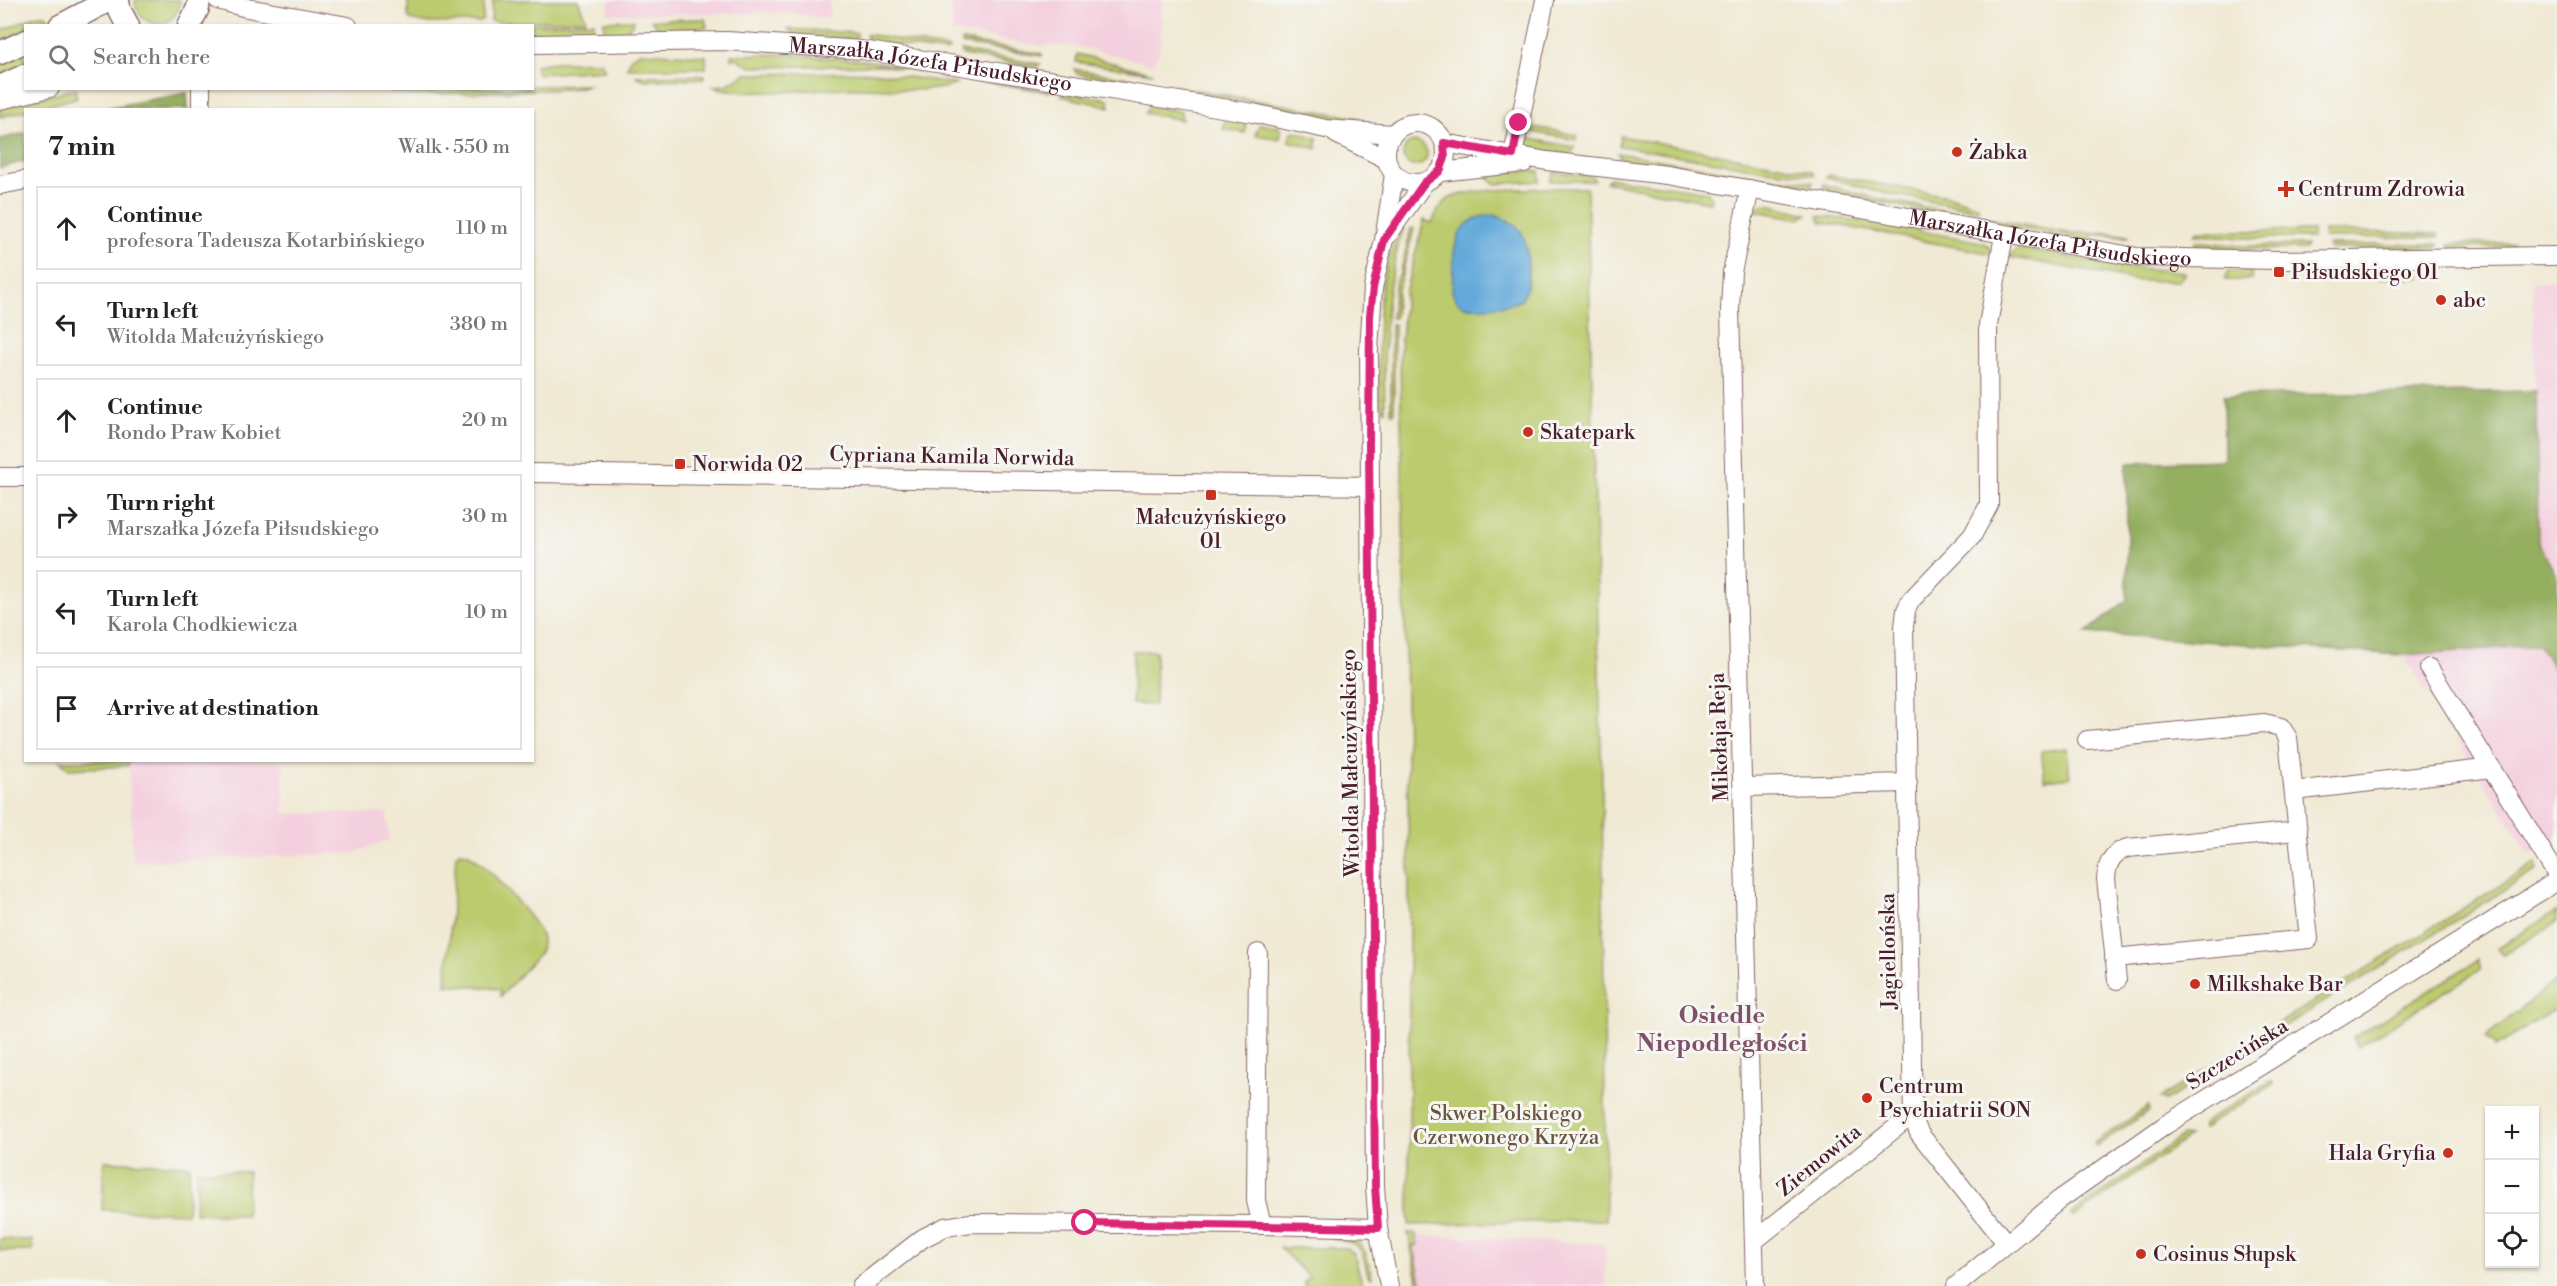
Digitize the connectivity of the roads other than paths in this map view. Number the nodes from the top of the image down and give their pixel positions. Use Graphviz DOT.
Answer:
graph roads {
  1 [pos="109,0"];
  2 [pos="118,0"];
  3 [pos="198,0"];
  4 [pos="218,0"];
  5 [pos="1545,0"];
  6 [pos="64,24"];
  7 [pos="127,24"];
  8 [pos="190,24"];
  9 [pos="337,24"];
  10 [pos="24,42"];
  11 [pos="534,44"];
  12 [pos="0,53"];
  13 [pos="24,76"];
  14 [pos="0,87"];
  15 [pos="42,90"];
  16 [pos="201,90"];
  17 [pos="0,100"];
  18 [pos="201,108"];
  19 [pos="1326,129"];
  20 [pos="1393,134"];
  21 [pos="1444,143"];
  22 [pos="1513,155"];
  23 [pos="1547,161"];
  24 [pos="1390,167"];
  25 [pos="1440,171"];
  26 [pos="24,180"];
  27 [pos="1424,183"];
  28 [pos="0,186"];
  29 [pos="1750,189"];
  30 [pos="2004,235"];
  31 [pos="1384,240"];
  32 [pos="2557,256"];
  33 [pos="534,473"];
  34 [pos="0,477"];
  35 [pos="24,477"];
  36 [pos="1370,486"];
  37 [pos="2429,668"];
  38 [pos="2086,740"];
  39 [pos="2492,768"];
  40 [pos="1908,783"];
  41 [pos="1743,787"];
  42 [pos="2294,791"];
  43 [pos="2298,831"];
  44 [pos="2557,875"];
  45 [pos="2557,881"];
  46 [pos="1258,953"];
  47 [pos="2114,958"];
  48 [pos="2116,980"];
  49 [pos="1913,1114"];
  50 [pos="1262,1225"];
  51 [pos="1378,1228"];
  52 [pos="1754,1241"];
  53 [pos="2006,1243"];
  54 [pos="861,1286"];
  55 [pos="1389,1286"];
  56 [pos="1755,1286"];
  57 [pos="1956,1286"];
  1 -- 6 [label="main road"];
  2 -- 7 [label="main road"];
  3 -- 8 [label="main road"];
  4 -- 9 [label="street"];
  5 -- 22 [label="street"];
  10 -- 12 [label="main road"];
  11 -- 19 [label="street, Marszałka Józefa Piłsudskiego"];
  13 -- 14 [label="main road"];
  15 -- 17 [label="street"];
  16 -- 18 [label="street"];
  19 -- 20 [label="street, Marszałka Józefa Piłsudskiego"];
  19 -- 24 [label="street, Marszałka Józefa Piłsudskiego"];
  20 -- 21 [label="street"];
  20 -- 24 [label="street"];
  21 -- 22 [label="street, Marszałka Józefa Piłsudskiego"];
  21 -- 25 [label="street"];
  22 -- 23 [label="street, Marszałka Józefa Piłsudskiego"];
  23 -- 25 [label="street, Marszałka Józefa Piłsudskiego"];
  23 -- 29 [label="street, Marszałka Józefa Piłsudskiego"];
  24 -- 27 [label="street"];
  24 -- 31 [label="street, Witolda Małcużyńskiego"];
  25 -- 27 [label="street"];
  26 -- 28 [label="street"];
  27 -- 31 [label="street, Witolda Małcużyńskiego"];
  29 -- 30 [label="street, Marszałka Józefa Piłsudskiego"];
  29 -- 41 [label="street, Mikołaja Reja"];
  30 -- 32 [label="street, Marszałka Józefa Piłsudskiego"];
  30 -- 40 [label="street, Jagiellońska"];
  31 -- 36 [label="street, Witolda Małcużyńskiego"];
  33 -- 36 [label="street, Cypriana Kamila Norwida"];
  34 -- 35 [label="street"];
  36 -- 51 [label="street, Witolda Małcużyńskiego"];
  37 -- 39 [label="street"];
  38 -- 42 [label="street"];
  39 -- 42 [label="street"];
  39 -- 44 [label="street"];
  40 -- 41 [label="street"];
  40 -- 49 [label="street, Jagiellońska"];
  41 -- 52 [label="street, Mikołaja Reja"];
  42 -- 43 [label="street"];
  43 -- 47 [label="street"];
  43 -- 47 [label="street"];
  45 -- 53 [label="street, Szczecińska"];
  46 -- 50 [label="street"];
  47 -- 48 [label="street"];
  49 -- 52 [label="street, Ziemowita"];
  49 -- 53 [label="street, Jagiellońska"];
  50 -- 51 [label="street"];
  50 -- 54 [label="street"];
  51 -- 55 [label="street, Witolda Małcużyńskiego"];
  52 -- 56 [label="street, Mikołaja Reja"];
  53 -- 57 [label="street, Szczecińska"];
}
